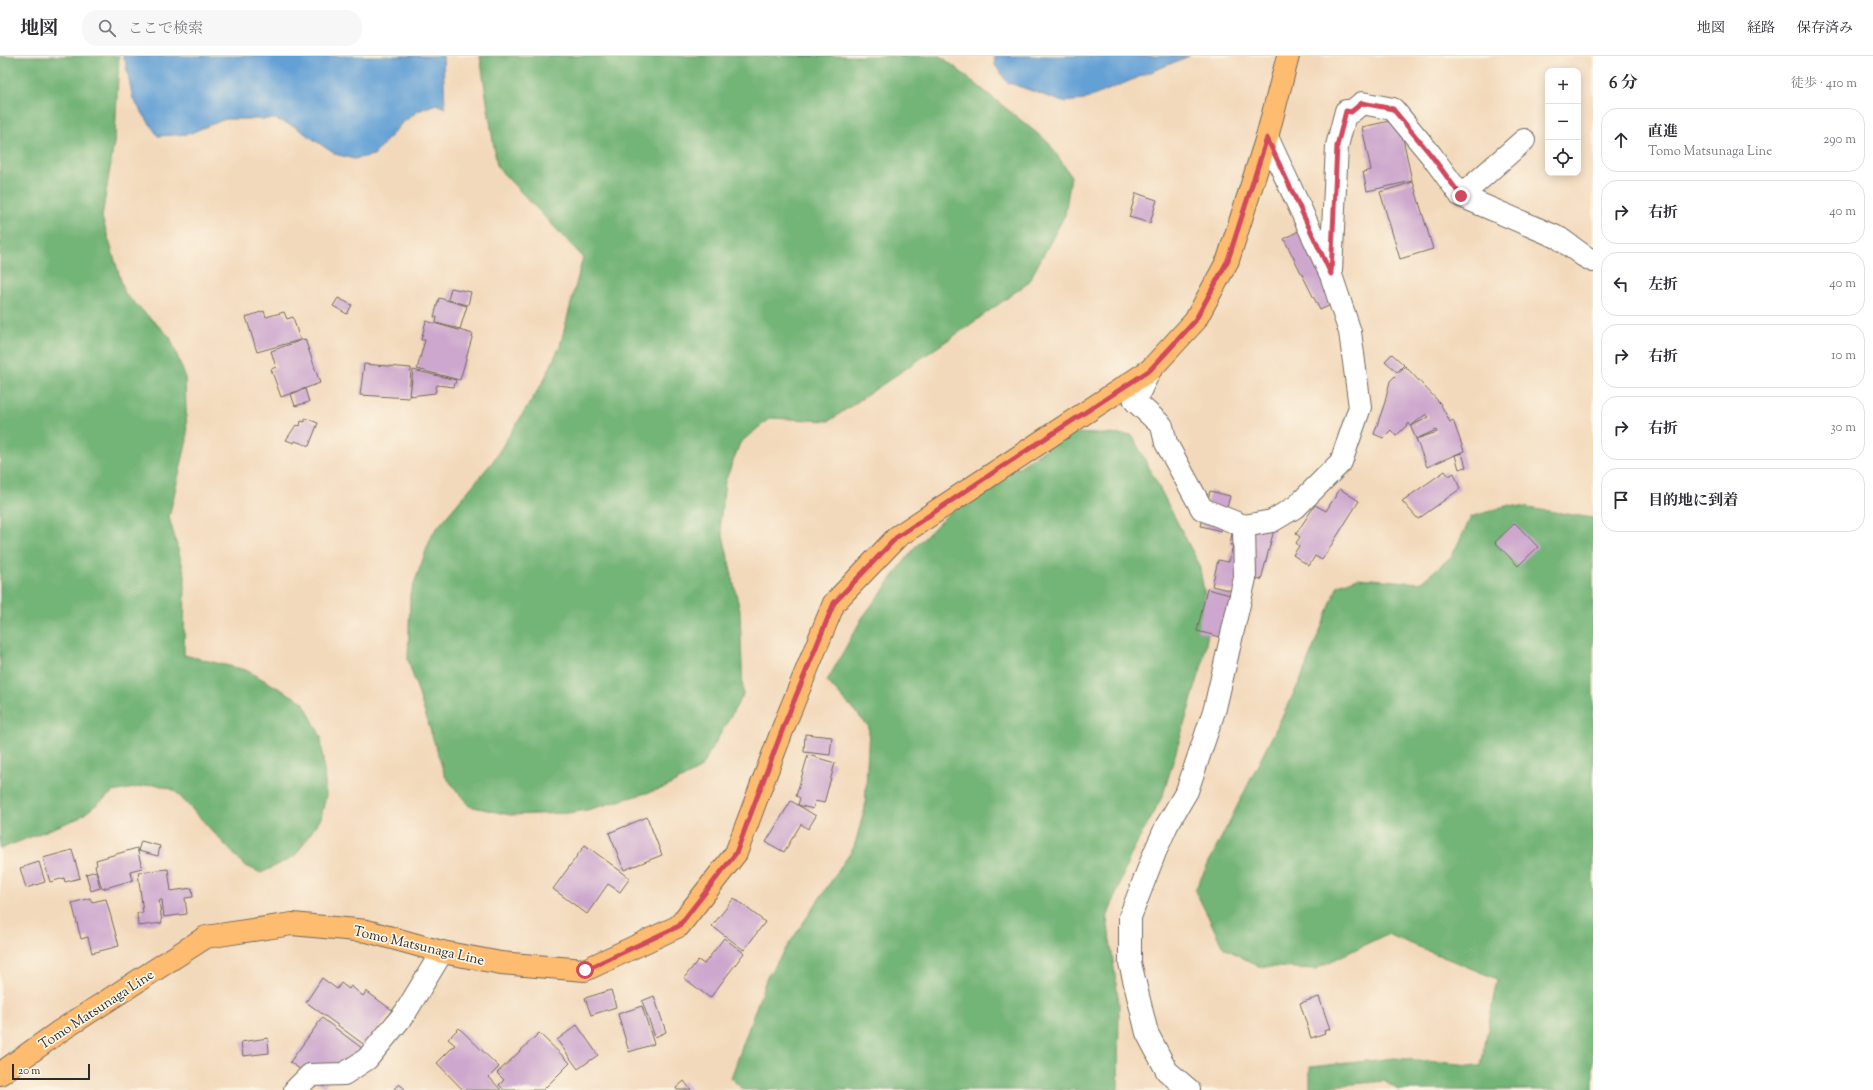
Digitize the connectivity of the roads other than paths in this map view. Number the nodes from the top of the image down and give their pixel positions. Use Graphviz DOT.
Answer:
graph roads {
  1 [pos="1288,56"];
  2 [pos="1267,138"];
  3 [pos="1524,140"];
  4 [pos="1461,196"];
  5 [pos="1593,261"];
  6 [pos="1331,274"];
  7 [pos="1150,370"];
  8 [pos="1244,526"];
  9 [pos="442,952"];
  10 [pos="0,1074"];
  11 [pos="295,1090"];
  12 [pos="1189,1090"];
  1 -- 2 [label="main road, Tomo Matsunaga Line"];
  2 -- 6 [label="street"];
  2 -- 7 [label="main road, Tomo Matsunaga Line"];
  3 -- 4 [label="street"];
  4 -- 5 [label="street"];
  4 -- 6 [label="street"];
  6 -- 8 [label="street"];
  7 -- 8 [label="street"];
  7 -- 9 [label="main road, Tomo Matsunaga Line"];
  8 -- 12 [label="street"];
  9 -- 10 [label="main road, Tomo Matsunaga Line"];
  9 -- 11 [label="street"];
}
